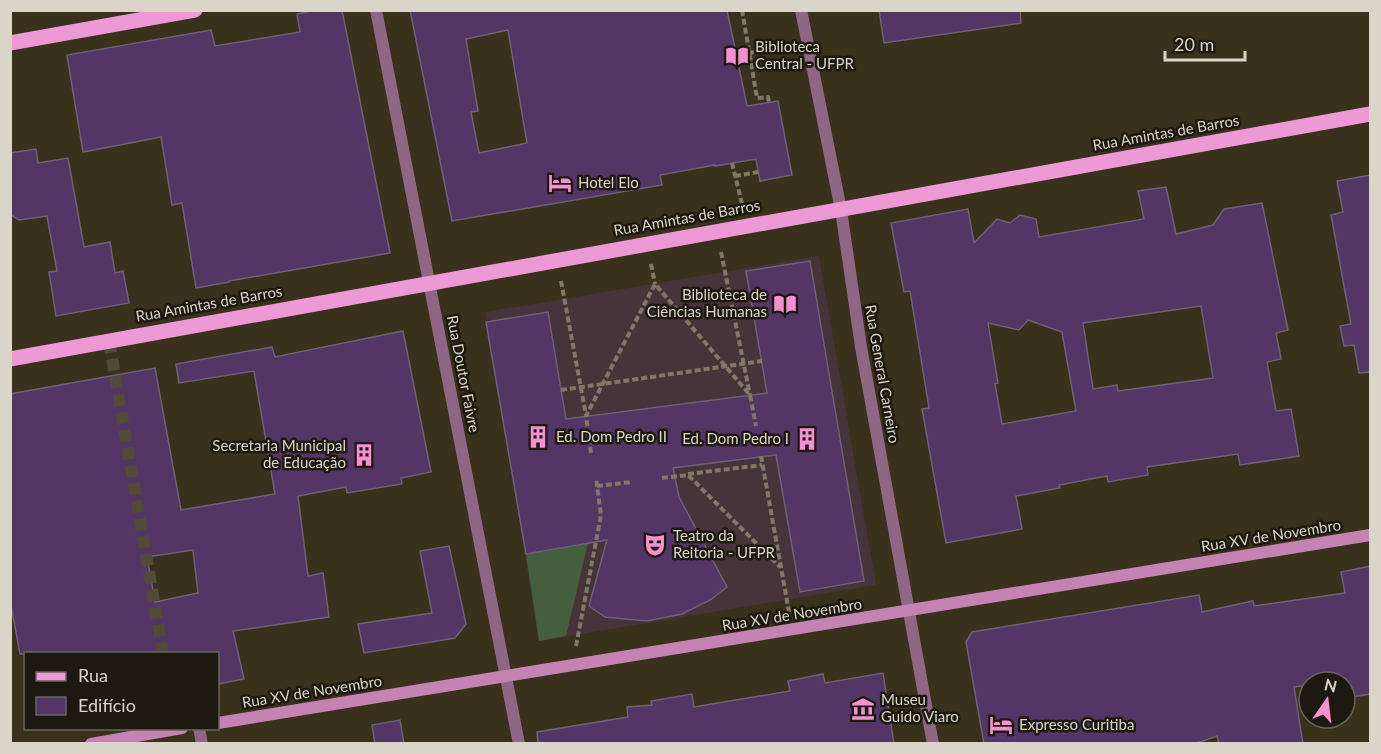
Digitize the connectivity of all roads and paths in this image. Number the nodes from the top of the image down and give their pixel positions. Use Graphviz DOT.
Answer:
graph roads {
  1 [pos="195,10"];
  2 [pos="376,10"];
  3 [pos="742,10"];
  4 [pos="801,10"];
  5 [pos="10,43"];
  6 [pos="807,45"];
  7 [pos="748,53"];
  8 [pos="769,103"];
  9 [pos="1371,114"];
  10 [pos="732,163"];
  11 [pos="758,172"];
  12 [pos="735,176"];
  13 [pos="841,210"];
  14 [pos="747,226"];
  15 [pos="717,232"];
  16 [pos="557,260"];
  17 [pos="430,282"];
  18 [pos="10,359"];
  19 [pos="762,361"];
  20 [pos="744,363"];
  21 [pos="725,366"];
  22 [pos="603,384"];
  23 [pos="581,387"];
  24 [pos="561,390"];
  25 [pos="750,395"];
  26 [pos="586,416"];
  27 [pos="756,426"];
  28 [pos="591,453"];
  29 [pos="761,456"];
  30 [pos="762,465"];
  31 [pos="688,474"];
  32 [pos="596,478"];
  33 [pos="662,478"];
  34 [pos="631,482"];
  35 [pos="597,486"];
  36 [pos="1371,535"];
  37 [pos="781,567"];
  38 [pos="909,610"];
  39 [pos="792,630"];
  40 [pos="572,664"];
  41 [pos="506,675"];
  42 [pos="219,723"];
  43 [pos="176,730"];
  44 [pos="92,744"];
  45 [pos="519,744"];
  46 [pos="933,744"];
  1 -- 5 [label="main road"];
  2 -- 17 [label="street, Rua Doutor Faivre"];
  3 -- 7 [label="path"];
  4 -- 6 [label="street, Rua General Carneiro"];
  6 -- 7 [label="path"];
  6 -- 13 [label="street, Rua General Carneiro"];
  7 -- 8 [label="path"];
  9 -- 13 [label="main road, Rua Amintas de Barros"];
  10 -- 12 [label="path"];
  11 -- 12 [label="path"];
  12 -- 14 [label="path"];
  13 -- 14 [label="main road, Rua Amintas de Barros"];
  13 -- 38 [label="street, Rua General Carneiro"];
  14 -- 15 [label="main road, Rua Amintas de Barros"];
  15 -- 16 [label="main road, Rua Amintas de Barros"];
  15 -- 20 [label="path"];
  16 -- 17 [label="main road, Rua Amintas de Barros"];
  16 -- 23 [label="path"];
  17 -- 18 [label="main road, Rua Amintas de Barros"];
  17 -- 41 [label="street, Rua Doutor Faivre"];
  19 -- 20 [label="path"];
  20 -- 21 [label="path"];
  20 -- 25 [label="path"];
  21 -- 22 [label="path"];
  21 -- 22 [label="path"];
  21 -- 25 [label="path"];
  22 -- 23 [label="path"];
  22 -- 26 [label="path"];
  23 -- 24 [label="path"];
  23 -- 26 [label="path"];
  25 -- 27 [label="path"];
  26 -- 28 [label="path"];
  29 -- 30 [label="path"];
  30 -- 31 [label="path"];
  30 -- 37 [label="path"];
  31 -- 33 [label="path"];
  31 -- 37 [label="path"];
  32 -- 35 [label="path"];
  34 -- 35 [label="path"];
  35 -- 40 [label="path"];
  36 -- 38 [label="main road, Rua XV de Novembro"];
  37 -- 39 [label="path"];
  38 -- 39 [label="main road, Rua XV de Novembro"];
  38 -- 46 [label="street, Rua General Carneiro"];
  39 -- 40 [label="main road, Rua XV de Novembro"];
  40 -- 41 [label="main road, Rua XV de Novembro"];
  41 -- 42 [label="main road, Rua XV de Novembro"];
  41 -- 45 [label="street, Rua Doutor Faivre"];
  43 -- 44 [label="main road"];
}
